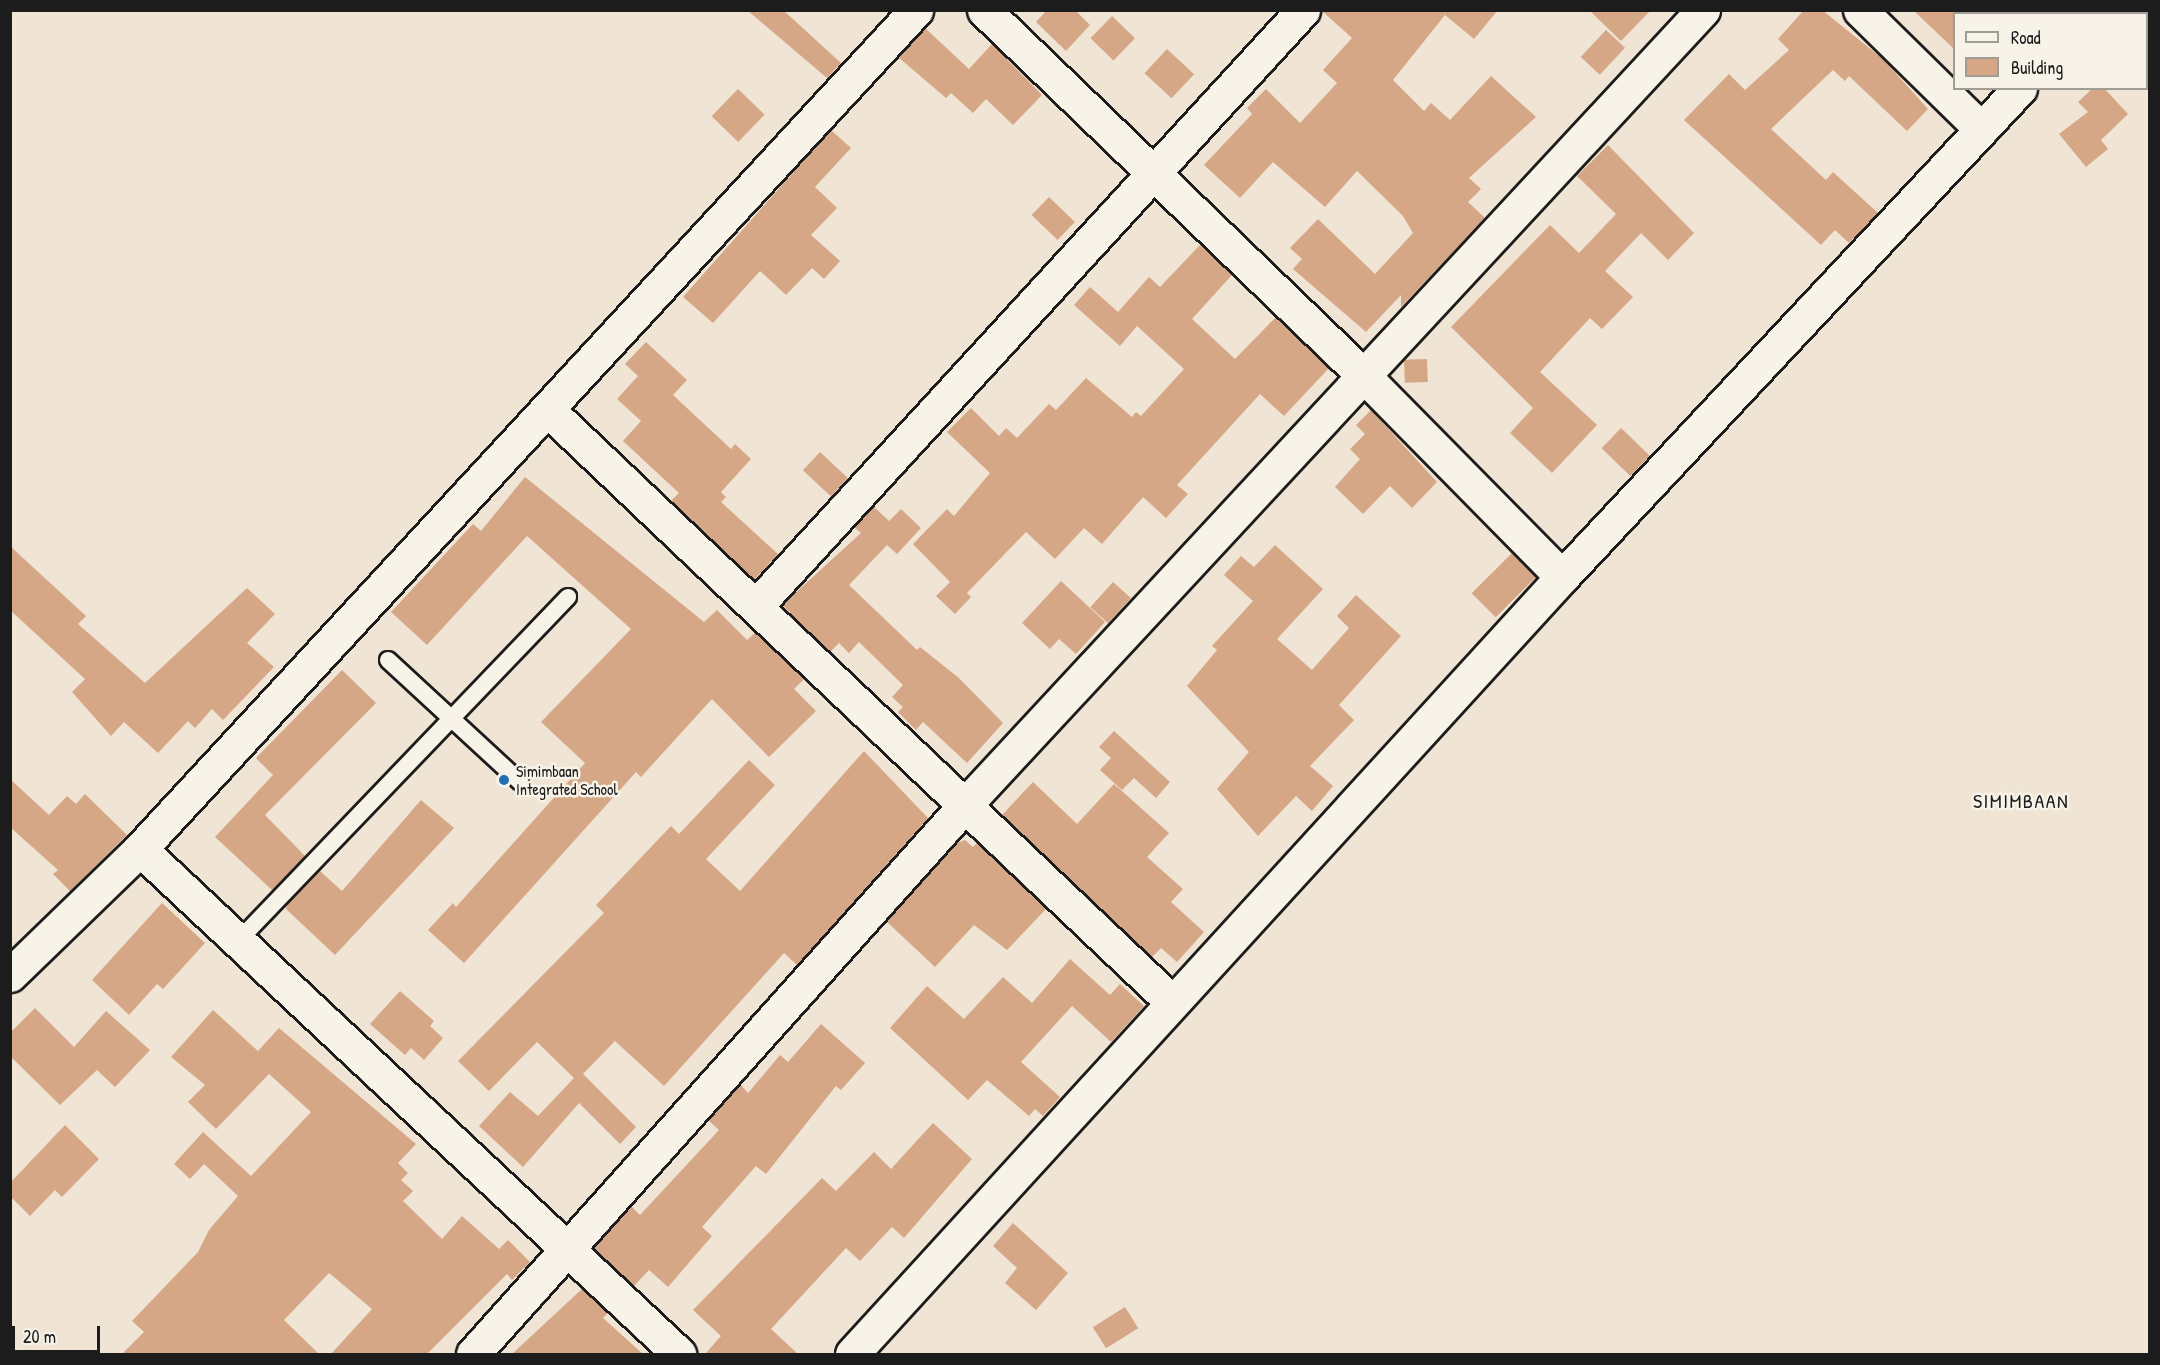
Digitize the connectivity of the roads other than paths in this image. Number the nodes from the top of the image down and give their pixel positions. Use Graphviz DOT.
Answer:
graph roads {
  1 [pos="916,10"];
  2 [pos="984,10"];
  3 [pos="1303,10"];
  4 [pos="1704,10"];
  5 [pos="1860,10"];
  6 [pos="2018,90"];
  7 [pos="1982,129"];
  8 [pos="1151,176"];
  9 [pos="1364,375"];
  10 [pos="549,411"];
  11 [pos="1562,577"];
  12 [pos="568,597"];
  13 [pos="756,606"];
  14 [pos="388,660"];
  15 [pos="451,719"];
  16 [pos="520,782"];
  17 [pos="965,805"];
  18 [pos="140,849"];
  19 [pos="240,939"];
  20 [pos="10,975"];
  21 [pos="1172,1002"];
  22 [pos="567,1250"];
  23 [pos="473,1354"];
  24 [pos="679,1354"];
  25 [pos="852,1354"];
  1 -- 10 [label="street"];
  2 -- 8 [label="street"];
  3 -- 8 [label="street"];
  4 -- 9 [label="street"];
  5 -- 7 [label="street"];
  6 -- 7 [label="street"];
  7 -- 11 [label="street"];
  8 -- 9 [label="street"];
  8 -- 13 [label="street"];
  9 -- 11 [label="street"];
  9 -- 17 [label="street"];
  10 -- 13 [label="street"];
  10 -- 18 [label="street"];
  11 -- 21 [label="street"];
  12 -- 15 [label="lane"];
  13 -- 17 [label="street"];
  14 -- 15 [label="lane"];
  15 -- 16 [label="lane"];
  15 -- 19 [label="lane"];
  17 -- 21 [label="street"];
  17 -- 22 [label="street"];
  18 -- 19 [label="street"];
  18 -- 20 [label="street"];
  19 -- 22 [label="street"];
  21 -- 25 [label="street"];
  22 -- 23 [label="street"];
  22 -- 24 [label="street"];
}
